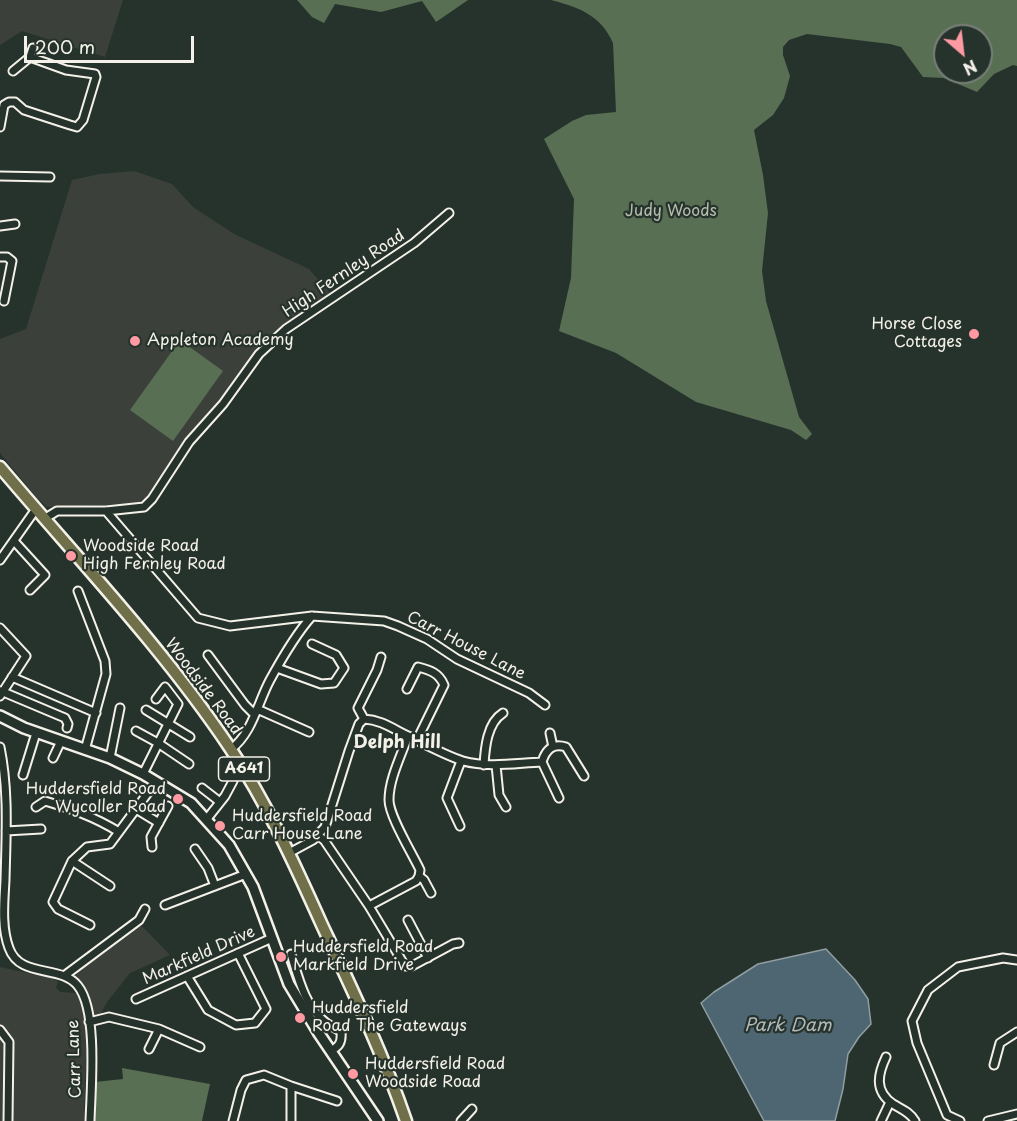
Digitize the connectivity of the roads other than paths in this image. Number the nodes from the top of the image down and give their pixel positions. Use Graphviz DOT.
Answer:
graph roads {
  1 [pos="33,48"];
  2 [pos="30,57"];
  3 [pos="13,71"];
  4 [pos="2,103"];
  5 [pos="0,127"];
  6 [pos="0,176"];
  7 [pos="50,177"];
  8 [pos="449,213"];
  9 [pos="15,224"];
  10 [pos="0,226"];
  11 [pos="4,257"];
  12 [pos="3,301"];
  13 [pos="0,468"];
  14 [pos="36,509"];
  15 [pos="106,511"];
  16 [pos="44,519"];
  17 [pos="14,541"];
  18 [pos="0,560"];
  19 [pos="30,590"];
  20 [pos="78,591"];
  21 [pos="312,616"];
  22 [pos="0,628"];
  23 [pos="312,644"];
  24 [pos="208,655"];
  25 [pos="381,657"];
  26 [pos="277,668"];
  27 [pos="12,677"];
  28 [pos="407,689"];
  29 [pos="1,693"];
  30 [pos="156,699"];
  31 [pos="545,705"];
  32 [pos="120,708"];
  33 [pos="146,710"];
  34 [pos="255,711"];
  35 [pos="96,713"];
  36 [pos="503,713"];
  37 [pos="0,716"];
  38 [pos="364,719"];
  39 [pos="168,724"];
  40 [pos="67,728"];
  41 [pos="136,731"];
  42 [pos="309,732"];
  43 [pos="36,733"];
  44 [pos="550,733"];
  45 [pos="408,736"];
  46 [pos="190,737"];
  47 [pos="417,740"];
  48 [pos="61,741"];
  49 [pos="159,743"];
  50 [pos="0,747"];
  51 [pos="553,747"];
  52 [pos="231,749"];
  53 [pos="85,750"];
  54 [pos="53,758"];
  55 [pos="110,758"];
  56 [pos="461,760"];
  57 [pos="542,762"];
  58 [pos="189,764"];
  59 [pos="484,765"];
  60 [pos="496,765"];
  61 [pos="143,774"];
  62 [pos="23,775"];
  63 [pos="584,776"];
  64 [pos="233,781"];
  65 [pos="156,782"];
  66 [pos="202,788"];
  67 [pos="3,792"];
  68 [pos="559,798"];
  69 [pos="220,802"];
  70 [pos="168,806"];
  71 [pos="36,807"];
  72 [pos="506,807"];
  73 [pos="136,809"];
  74 [pos="3,816"];
  75 [pos="206,820"];
  76 [pos="159,823"];
  77 [pos="460,826"];
  78 [pos="41,828"];
  79 [pos="6,831"];
  80 [pos="119,832"];
  81 [pos="318,836"];
  82 [pos="152,847"];
  83 [pos="195,849"];
  84 [pos="289,853"];
  85 [pos="72,861"];
  86 [pos="246,874"];
  87 [pos="419,876"];
  88 [pos="110,886"];
  89 [pos="215,886"];
  90 [pos="431,893"];
  91 [pos="165,905"];
  92 [pos="2,906"];
  93 [pos="369,906"];
  94 [pos="145,909"];
  95 [pos="408,920"];
  96 [pos="90,925"];
  97 [pos="272,938"];
  98 [pos="459,943"];
  99 [pos="238,954"];
  100 [pos="291,954"];
  101 [pos="428,958"];
  102 [pos="1017,960"];
  103 [pos="64,976"];
  104 [pos="187,976"];
  105 [pos="136,999"];
  106 [pos="89,1022"];
  107 [pos="159,1029"];
  108 [pos="0,1030"];
  109 [pos="1017,1032"];
  110 [pos="200,1047"];
  111 [pos="149,1049"];
  112 [pos="331,1051"];
  113 [pos="886,1057"];
  114 [pos="994,1065"];
  115 [pos="291,1086"];
  116 [pos="336,1101"];
  117 [pos="890,1102"];
  118 [pos="472,1109"];
  119 [pos="1017,1114"];
  120 [pos="8,1121"];
  121 [pos="90,1121"];
  122 [pos="233,1121"];
  123 [pos="291,1121"];
  124 [pos="378,1121"];
  125 [pos="406,1121"];
  126 [pos="461,1121"];
  127 [pos="881,1121"];
  128 [pos="915,1121"];
  129 [pos="960,1121"];
  130 [pos="988,1121"];
  1 -- 2 [label="street"];
  2 -- 3 [label="street"];
  2 -- 4 [label="street"];
  4 -- 5 [label="street"];
  6 -- 7 [label="street"];
  8 -- 15 [label="street, High Fernley Road"];
  9 -- 10 [label="street"];
  11 -- 12 [label="street"];
  13 -- 14 [label="main road, Woodside Road / A641"];
  14 -- 16 [label="main road, Woodside Road / A641"];
  14 -- 17 [label="street"];
  15 -- 16 [label="street, High Fernley Road"];
  15 -- 21 [label="street, Carr House Lane"];
  16 -- 52 [label="main road, Woodside Road / A641"];
  17 -- 18 [label="street"];
  17 -- 19 [label="street"];
  20 -- 35 [label="street"];
  21 -- 26 [label="street"];
  21 -- 31 [label="street, Carr House Lane"];
  22 -- 27 [label="street"];
  23 -- 26 [label="street"];
  24 -- 34 [label="street"];
  25 -- 38 [label="street"];
  26 -- 34 [label="street"];
  27 -- 29 [label="street"];
  27 -- 35 [label="street"];
  28 -- 47 [label="street"];
  29 -- 40 [label="street"];
  30 -- 39 [label="street"];
  32 -- 55 [label="street"];
  33 -- 39 [label="street"];
  34 -- 42 [label="street"];
  34 -- 52 [label="street"];
  35 -- 53 [label="street"];
  36 -- 59 [label="street"];
  37 -- 43 [label="main road"];
  38 -- 45 [label="street"];
  38 -- 81 [label="street"];
  39 -- 46 [label="street"];
  39 -- 49 [label="street"];
  41 -- 49 [label="street"];
  43 -- 48 [label="main road"];
  43 -- 62 [label="street"];
  44 -- 51 [label="street"];
  45 -- 47 [label="street"];
  45 -- 87 [label="street"];
  47 -- 56 [label="street"];
  48 -- 53 [label="main road"];
  48 -- 54 [label="street"];
  49 -- 58 [label="street"];
  49 -- 61 [label="street"];
  50 -- 67 [label="street"];
  51 -- 57 [label="street"];
  51 -- 63 [label="street"];
  52 -- 84 [label="main road, Woodside Road / A641"];
  53 -- 55 [label="main road"];
  55 -- 61 [label="main road"];
  56 -- 59 [label="street"];
  56 -- 77 [label="street"];
  57 -- 60 [label="street"];
  57 -- 68 [label="street"];
  59 -- 60 [label="street"];
  60 -- 72 [label="street"];
  61 -- 65 [label="main road"];
  64 -- 69 [label="street"];
  65 -- 73 [label="street"];
  65 -- 75 [label="main road"];
  66 -- 69 [label="street"];
  67 -- 74 [label="street"];
  69 -- 75 [label="street"];
  70 -- 76 [label="street"];
  71 -- 80 [label="street"];
  73 -- 76 [label="street"];
  73 -- 80 [label="street"];
  74 -- 79 [label="street"];
  75 -- 86 [label="main road"];
  76 -- 82 [label="street"];
  78 -- 79 [label="street"];
  79 -- 92 [label="street"];
  80 -- 85 [label="street"];
  81 -- 84 [label="street"];
  81 -- 93 [label="street"];
  83 -- 89 [label="street"];
  84 -- 125 [label="main road, Woodside Road / A641"];
  85 -- 88 [label="street"];
  85 -- 96 [label="street"];
  86 -- 89 [label="street"];
  86 -- 97 [label="main road"];
  87 -- 90 [label="street"];
  87 -- 93 [label="street"];
  89 -- 91 [label="street"];
  92 -- 103 [label="street"];
  93 -- 101 [label="street"];
  94 -- 103 [label="street"];
  95 -- 101 [label="street"];
  97 -- 99 [label="street, Markfield Drive"];
  97 -- 112 [label="main road"];
  98 -- 101 [label="street"];
  99 -- 104 [label="street, Markfield Drive"];
  99 -- 104 [label="street"];
  100 -- 112 [label="street"];
  102 -- 129 [label="street"];
  103 -- 106 [label="street, Carr Lane"];
  104 -- 105 [label="street, Markfield Drive"];
  106 -- 107 [label="street"];
  106 -- 121 [label="street, Carr Lane"];
  107 -- 110 [label="street"];
  107 -- 111 [label="street"];
  108 -- 120 [label="street"];
  109 -- 114 [label="street"];
  112 -- 124 [label="main road"];
  113 -- 117 [label="street"];
  115 -- 116 [label="street"];
  115 -- 122 [label="street"];
  115 -- 123 [label="street"];
  117 -- 127 [label="street"];
  117 -- 128 [label="street"];
  118 -- 126 [label="street"];
  119 -- 130 [label="street"];
}
